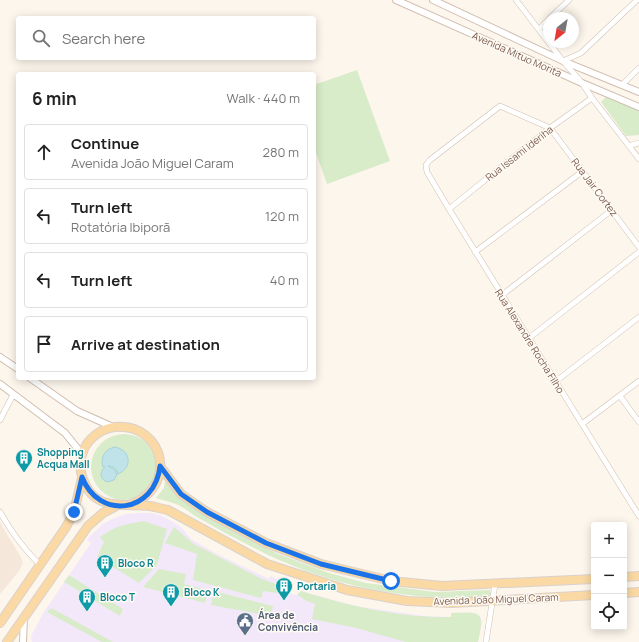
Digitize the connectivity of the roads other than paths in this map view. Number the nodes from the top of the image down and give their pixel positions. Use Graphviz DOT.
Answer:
graph roads {
  1 [pos="396,0"];
  2 [pos="433,0"];
  3 [pos="516,0"];
  4 [pos="569,0"];
  5 [pos="637,0"];
  6 [pos="556,12"];
  7 [pos="543,24"];
  8 [pos="538,29"];
  9 [pos="563,61"];
  10 [pos="639,68"];
  11 [pos="582,83"];
  12 [pos="622,85"];
  13 [pos="639,92"];
  14 [pos="592,98"];
  15 [pos="639,107"];
  16 [pos="550,128"];
  17 [pos="639,143"];
  18 [pos="629,146"];
  19 [pos="639,159"];
  20 [pos="583,171"];
  21 [pos="448,209"];
  22 [pos="612,210"];
  23 [pos="639,247"];
  24 [pos="475,252"];
  25 [pos="639,252"];
  26 [pos="502,295"];
  27 [pos="639,317"];
  28 [pos="528,338"];
  29 [pos="0,356"];
  30 [pos="16,368"];
  31 [pos="33,380"];
  32 [pos="639,381"];
  33 [pos="555,382"];
  34 [pos="0,384"];
  35 [pos="14,394"];
  36 [pos="620,396"];
  37 [pos="0,420"];
  38 [pos="639,422"];
  39 [pos="582,424"];
  40 [pos="113,427"];
  41 [pos="82,454"];
  42 [pos="160,466"];
  43 [pos="82,477"];
  44 [pos="129,505"];
  45 [pos="116,506"];
  46 [pos="0,512"];
  47 [pos="639,516"];
  48 [pos="40,565"];
  49 [pos="639,576"];
  50 [pos="627,577"];
  51 [pos="591,579"];
  52 [pos="496,584"];
  53 [pos="639,592"];
  54 [pos="627,593"];
  55 [pos="591,595"];
  56 [pos="494,600"];
  57 [pos="24,617"];
  58 [pos="0,624"];
  59 [pos="7,642"];
  60 [pos="23,642"];
  61 [pos="486,642"];
  1 -- 11 [label="street, Avenida Mituo Morita"];
  2 -- 9 [label="street, Avenida Mituo Morita"];
  3 -- 8 [label="street"];
  4 -- 6 [label="street"];
  5 -- 9 [label="street"];
  7 -- 8 [label="street"];
  8 -- 9 [label="street"];
  9 -- 11 [label="street"];
  9 -- 12 [label="street, Avenida Mituo Morita"];
  10 -- 12 [label="street"];
  11 -- 14 [label="street"];
  11 -- 15 [label="street, Avenida Mituo Morita"];
  12 -- 13 [label="street, Avenida Mituo Morita"];
  14 -- 16 [label="street, Rua Issami Ideriha"];
  14 -- 18 [label="street"];
  16 -- 20 [label="street, Rua Jair Cortez"];
  16 -- 21 [label="street, Rua Issami Ideriha"];
  16 -- 21 [label="street, Rua Alexandre Rocha Filho"];
  17 -- 18 [label="street"];
  18 -- 19 [label="street"];
  20 -- 22 [label="street, Rua Jair Cortez"];
  20 -- 24 [label="street"];
  21 -- 24 [label="street, Rua Alexandre Rocha Filho"];
  22 -- 23 [label="street, Rua Jair Cortez"];
  22 -- 26 [label="street"];
  24 -- 26 [label="street, Rua Alexandre Rocha Filho"];
  25 -- 28 [label="street"];
  26 -- 28 [label="street, Rua Alexandre Rocha Filho"];
  27 -- 33 [label="street"];
  28 -- 33 [label="street, Rua Alexandre Rocha Filho"];
  29 -- 30 [label="street"];
  31 -- 40 [label="street"];
  32 -- 36 [label="street"];
  33 -- 39 [label="street, Rua Alexandre Rocha Filho"];
  34 -- 35 [label="street"];
  35 -- 37 [label="street"];
  35 -- 41 [label="street"];
  36 -- 38 [label="street"];
  36 -- 39 [label="street"];
  39 -- 47 [label="street, Rua Alexandre Rocha Filho"];
  40 -- 41 [label="main road"];
  40 -- 42 [label="main road"];
  41 -- 43 [label="main road"];
  42 -- 44 [label="main road"];
  42 -- 52 [label="main road, Avenida João Miguel Caram"];
  43 -- 45 [label="main road"];
  43 -- 48 [label="main road"];
  44 -- 45 [label="main road"];
  44 -- 56 [label="main road, Avenida João Miguel Caram"];
  45 -- 57 [label="main road"];
  46 -- 48 [label="street"];
  48 -- 58 [label="main road"];
  49 -- 50 [label="main road"];
  51 -- 52 [label="main road, Avenida João Miguel Caram"];
  52 -- 56 [label="street"];
  53 -- 54 [label="main road"];
  55 -- 56 [label="main road, Avenida João Miguel Caram"];
  56 -- 61 [label="street"];
  57 -- 59 [label="main road"];
  57 -- 60 [label="street"];
}
